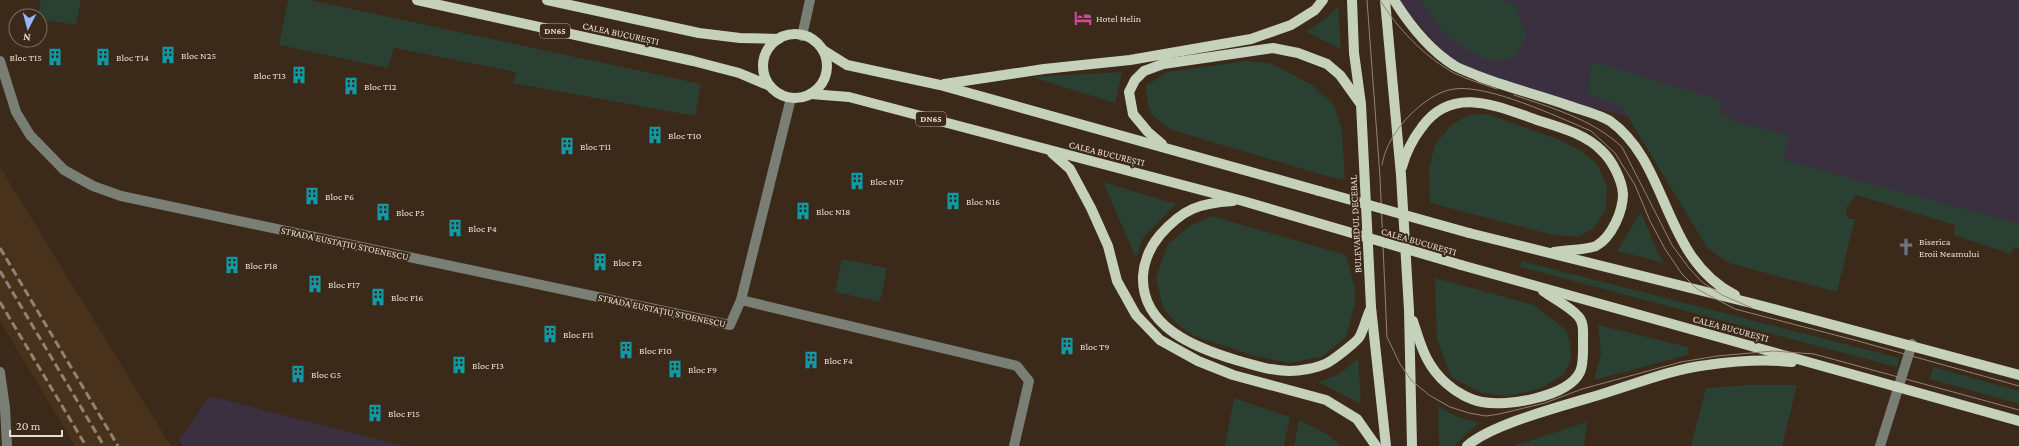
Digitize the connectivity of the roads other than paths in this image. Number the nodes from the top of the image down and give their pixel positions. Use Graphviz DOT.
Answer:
graph roads {
  1 [pos="417,0"];
  2 [pos="547,0"];
  3 [pos="810,0"];
  4 [pos="1323,0"];
  5 [pos="1352,0"];
  6 [pos="1385,0"];
  7 [pos="1394,0"];
  8 [pos="802,36"];
  9 [pos="779,39"];
  10 [pos="823,50"];
  11 [pos="0,61"];
  12 [pos="940,85"];
  13 [pos="770,86"];
  14 [pos="811,94"];
  15 [pos="791,98"];
  16 [pos="1361,104"];
  17 [pos="1167,148"];
  18 [pos="1050,151"];
  19 [pos="1401,175"];
  20 [pos="1243,200"];
  21 [pos="1548,252"];
  22 [pos="1538,287"];
  23 [pos="741,300"];
  24 [pos="1752,302"];
  25 [pos="1371,307"];
  26 [pos="1409,310"];
  27 [pos="1912,344"];
  28 [pos="1817,364"];
  29 [pos="0,372"];
  30 [pos="2019,375"];
  31 [pos="1899,387"];
  32 [pos="2019,421"];
  33 [pos="5,445"];
  34 [pos="1014,446"];
  35 [pos="1376,446"];
  36 [pos="1386,446"];
  37 [pos="1412,446"];
  38 [pos="1467,446"];
  39 [pos="1880,446"];
  1 -- 13 [label="main road, CALEA BUCUREȘTI / DN65"];
  2 -- 9 [label="main road, CALEA BUCUREȘTI"];
  3 -- 8 [label="street"];
  4 -- 12 [label="main road"];
  5 -- 16 [label="main road, BULEVARDUL DECEBAL"];
  6 -- 19 [label="main road"];
  7 -- 24 [label="main road"];
  8 -- 9 [label="main road"];
  8 -- 10 [label="main road"];
  9 -- 13 [label="main road"];
  10 -- 12 [label="main road, CALEA BUCUREȘTI"];
  10 -- 14 [label="main road"];
  11 -- 23 [label="street, STRADA EUSTAȚIU STOENESCU"];
  12 -- 17 [label="main road, CALEA BUCUREȘTI"];
  13 -- 15 [label="main road"];
  14 -- 15 [label="main road"];
  14 -- 18 [label="main road, CALEA BUCUREȘTI / DN65"];
  15 -- 23 [label="street, STRADA EUSTAȚIU STOENESCU"];
  16 -- 17 [label="main road"];
  16 -- 25 [label="main road, BULEVARDUL DECEBAL"];
  17 -- 21 [label="main road, CALEA BUCUREȘTI, bridge"];
  18 -- 20 [label="main road, CALEA BUCUREȘTI / DN65"];
  18 -- 35 [label="main road"];
  19 -- 21 [label="main road"];
  19 -- 26 [label="main road"];
  20 -- 22 [label="main road, CALEA BUCUREȘTI, bridge"];
  20 -- 25 [label="main road"];
  21 -- 24 [label="main road, CALEA BUCUREȘTI"];
  22 -- 26 [label="main road"];
  22 -- 28 [label="main road, CALEA BUCUREȘTI"];
  23 -- 34 [label="street"];
  24 -- 27 [label="main road, CALEA BUCUREȘTI"];
  25 -- 36 [label="main road, BULEVARDUL DECEBAL"];
  26 -- 37 [label="main road"];
  27 -- 30 [label="main road, CALEA BUCUREȘTI"];
  27 -- 31 [label="street"];
  28 -- 31 [label="main road, CALEA BUCUREȘTI"];
  28 -- 38 [label="main road"];
  29 -- 33 [label="street"];
  31 -- 32 [label="main road, CALEA BUCUREȘTI"];
  31 -- 39 [label="street"];
}
